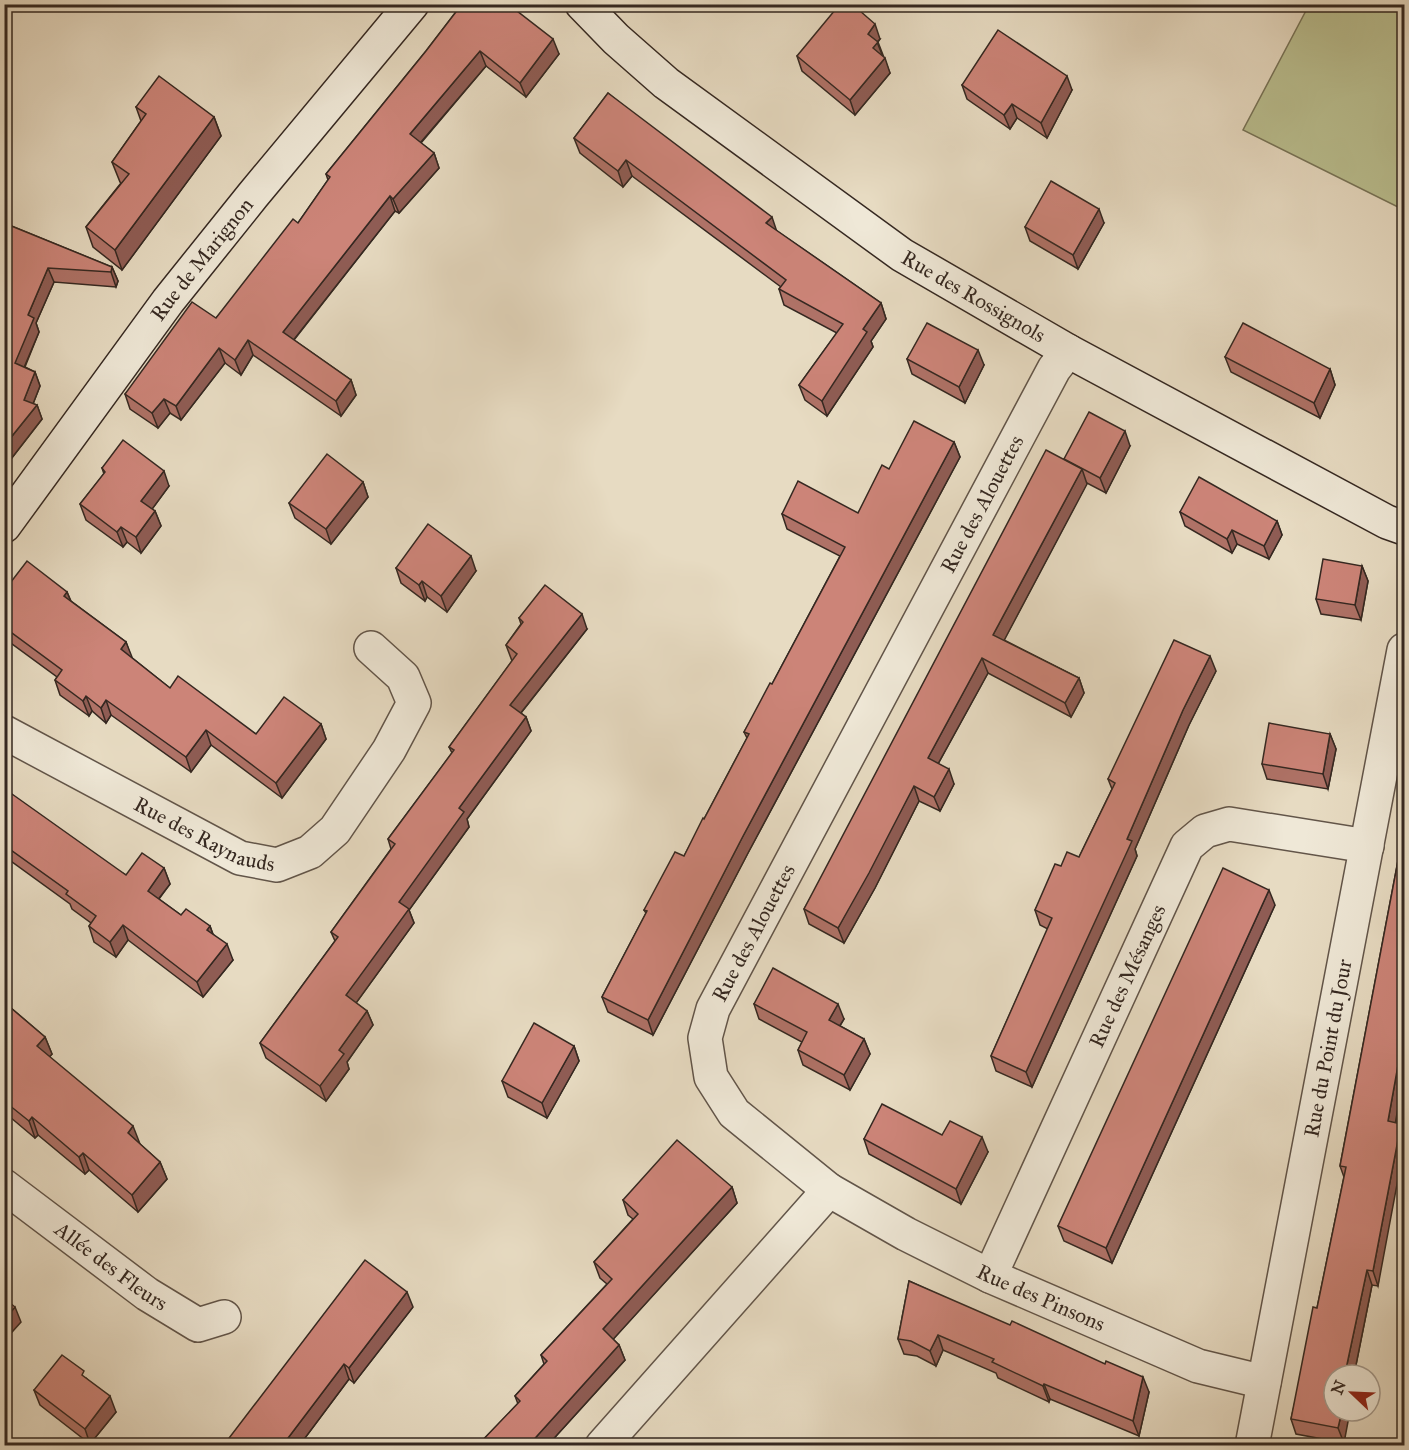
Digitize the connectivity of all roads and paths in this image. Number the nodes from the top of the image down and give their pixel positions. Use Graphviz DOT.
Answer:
graph roads {
  1 [pos="412,4"];
  2 [pos="582,4"];
  3 [pos="1068,351"];
  4 [pos="4,526"];
  5 [pos="1404,528"];
  6 [pos="371,648"];
  7 [pos="1404,650"];
  8 [pos="4,732"];
  9 [pos="1367,846"];
  10 [pos="4,1186"];
  11 [pos="829,1190"];
  12 [pos="990,1276"];
  13 [pos="224,1317"];
  14 [pos="1264,1382"];
  15 [pos="602,1446"];
  16 [pos="1252,1446"];
  1 -- 4 [label="street, Rue de Marignon"];
  2 -- 3 [label="street, Rue des Rossignols"];
  3 -- 5 [label="street, Rue des Rossignols"];
  3 -- 11 [label="street, Rue des Alouettes"];
  6 -- 8 [label="street, Rue des Raynauds"];
  7 -- 9 [label="street, Rue du Point du Jour"];
  9 -- 12 [label="street, Rue des Mésanges"];
  9 -- 14 [label="street, Rue du Point du Jour"];
  10 -- 13 [label="street, Allée des Fleurs"];
  11 -- 12 [label="street, Rue des Pinsons"];
  11 -- 15 [label="street"];
  12 -- 14 [label="street, Rue des Pinsons"];
  14 -- 16 [label="street, Rue du Point du Jour"];
}
